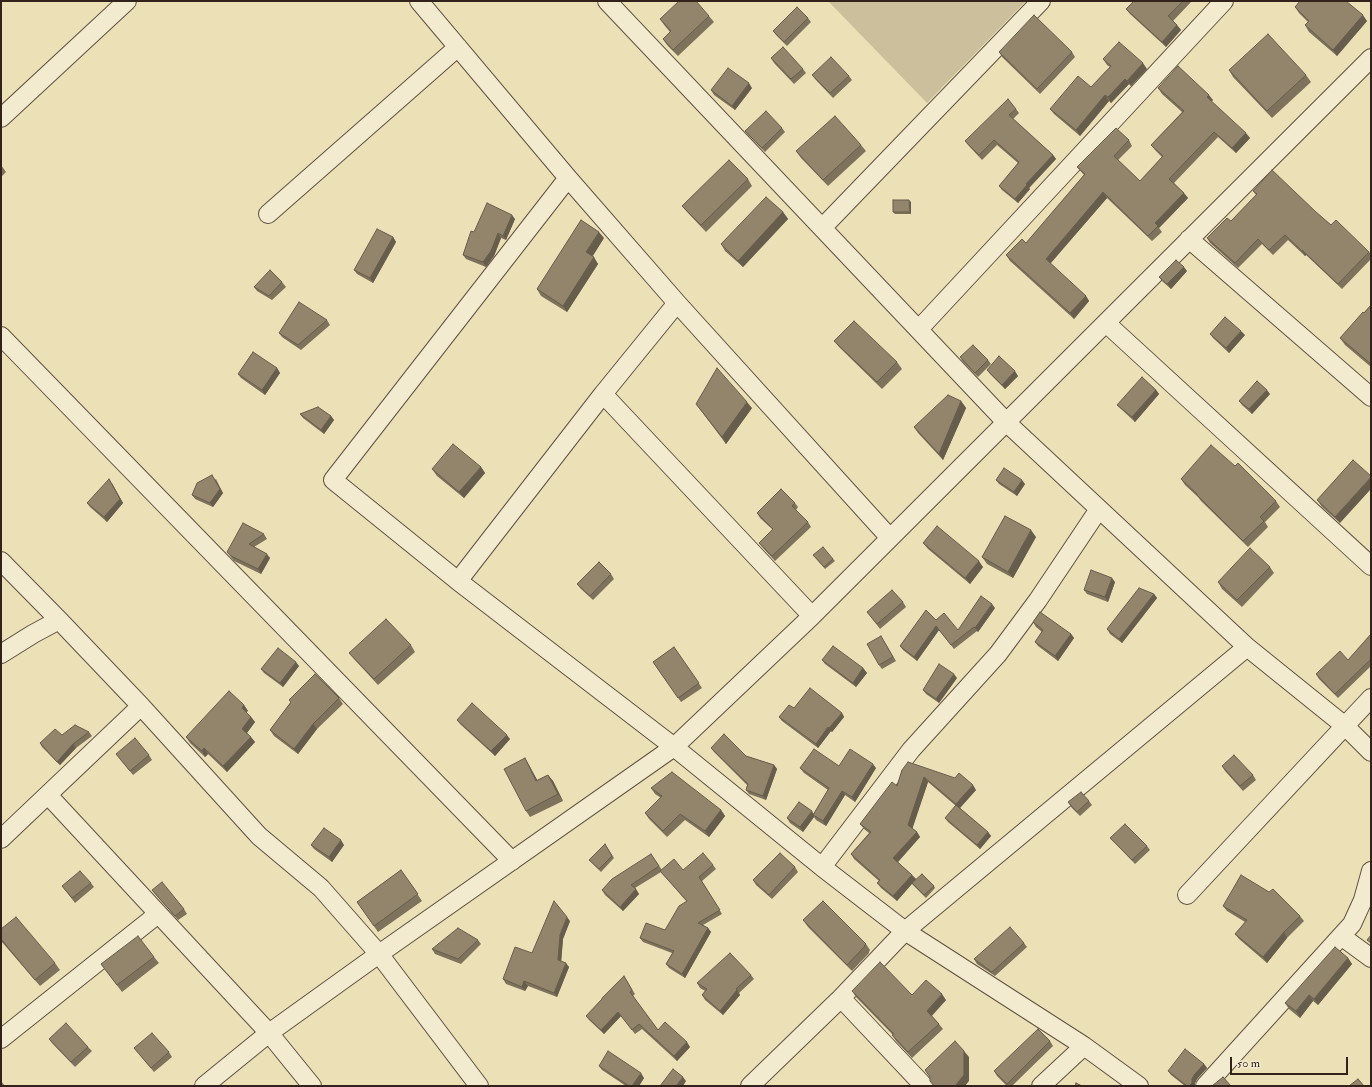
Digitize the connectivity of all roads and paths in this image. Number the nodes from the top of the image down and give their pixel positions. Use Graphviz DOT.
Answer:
graph roads {
  1 [pos="127,1"];
  2 [pos="419,1"];
  3 [pos="607,1"];
  4 [pos="1041,1"];
  5 [pos="1224,1"];
  6 [pos="458,47"];
  7 [pos="1371,58"];
  8 [pos="1,118"];
  9 [pos="568,178"];
  10 [pos="268,214"];
  11 [pos="822,228"];
  12 [pos="1189,240"];
  13 [pos="677,303"];
  14 [pos="1106,323"];
  15 [pos="919,329"];
  16 [pos="1,336"];
  17 [pos="603,394"];
  18 [pos="1371,397"];
  19 [pos="1006,422"];
  20 [pos="1099,509"];
  21 [pos="890,538"];
  22 [pos="1,560"];
  23 [pos="1371,566"];
  24 [pos="458,581"];
  25 [pos="812,616"];
  26 [pos="60,620"];
  27 [pos="1247,647"];
  28 [pos="1,654"];
  29 [pos="1371,698"];
  30 [pos="141,706"];
  31 [pos="1345,726"];
  32 [pos="674,747"];
  33 [pos="1371,752"];
  34 [pos="48,795"];
  35 [pos="1,839"];
  36 [pos="512,861"];
  37 [pos="822,867"];
  38 [pos="1371,871"];
  39 [pos="1187,895"];
  40 [pos="158,914"];
  41 [pos="905,932"];
  42 [pos="1340,936"];
  43 [pos="378,954"];
  44 [pos="1371,958"];
  45 [pos="841,998"];
  46 [pos="269,1033"];
  47 [pos="1,1039"];
  48 [pos="1084,1046"];
  49 [pos="204,1086"];
  50 [pos="312,1086"];
  51 [pos="479,1086"];
  52 [pos="750,1086"];
  53 [pos="924,1086"];
  54 [pos="1041,1086"];
  55 [pos="1139,1086"];
  56 [pos="1205,1086"];
  1 -- 8 [label="street"];
  2 -- 6 [label="street"];
  3 -- 11 [label="street"];
  4 -- 11 [label="street"];
  5 -- 15 [label="street"];
  6 -- 9 [label="street"];
  6 -- 10 [label="street"];
  7 -- 12 [label="street"];
  9 -- 13 [label="street"];
  9 -- 24 [label="street"];
  11 -- 15 [label="street"];
  12 -- 14 [label="street"];
  12 -- 18 [label="street"];
  13 -- 17 [label="street"];
  13 -- 21 [label="street"];
  14 -- 19 [label="street"];
  14 -- 23 [label="street"];
  15 -- 19 [label="street"];
  16 -- 36 [label="street"];
  17 -- 24 [label="street"];
  17 -- 25 [label="street"];
  19 -- 20 [label="street"];
  19 -- 21 [label="street"];
  20 -- 27 [label="street"];
  20 -- 37 [label="street"];
  21 -- 25 [label="street"];
  22 -- 26 [label="street"];
  24 -- 32 [label="street"];
  25 -- 32 [label="street"];
  26 -- 28 [label="street"];
  26 -- 30 [label="street"];
  27 -- 31 [label="street"];
  27 -- 41 [label="street"];
  29 -- 31 [label="street"];
  30 -- 34 [label="street"];
  30 -- 43 [label="street"];
  31 -- 33 [label="street"];
  31 -- 39 [label="street"];
  32 -- 36 [label="street"];
  32 -- 37 [label="street"];
  34 -- 35 [label="street"];
  34 -- 40 [label="street"];
  36 -- 43 [label="street"];
  37 -- 41 [label="street"];
  38 -- 42 [label="street"];
  40 -- 46 [label="street"];
  40 -- 47 [label="street"];
  41 -- 45 [label="street"];
  41 -- 48 [label="street"];
  42 -- 44 [label="street"];
  42 -- 56 [label="street"];
  43 -- 46 [label="street"];
  43 -- 51 [label="street"];
  45 -- 52 [label="street"];
  45 -- 53 [label="street"];
  46 -- 49 [label="street"];
  46 -- 50 [label="street"];
  48 -- 54 [label="street"];
  48 -- 55 [label="street"];
}
